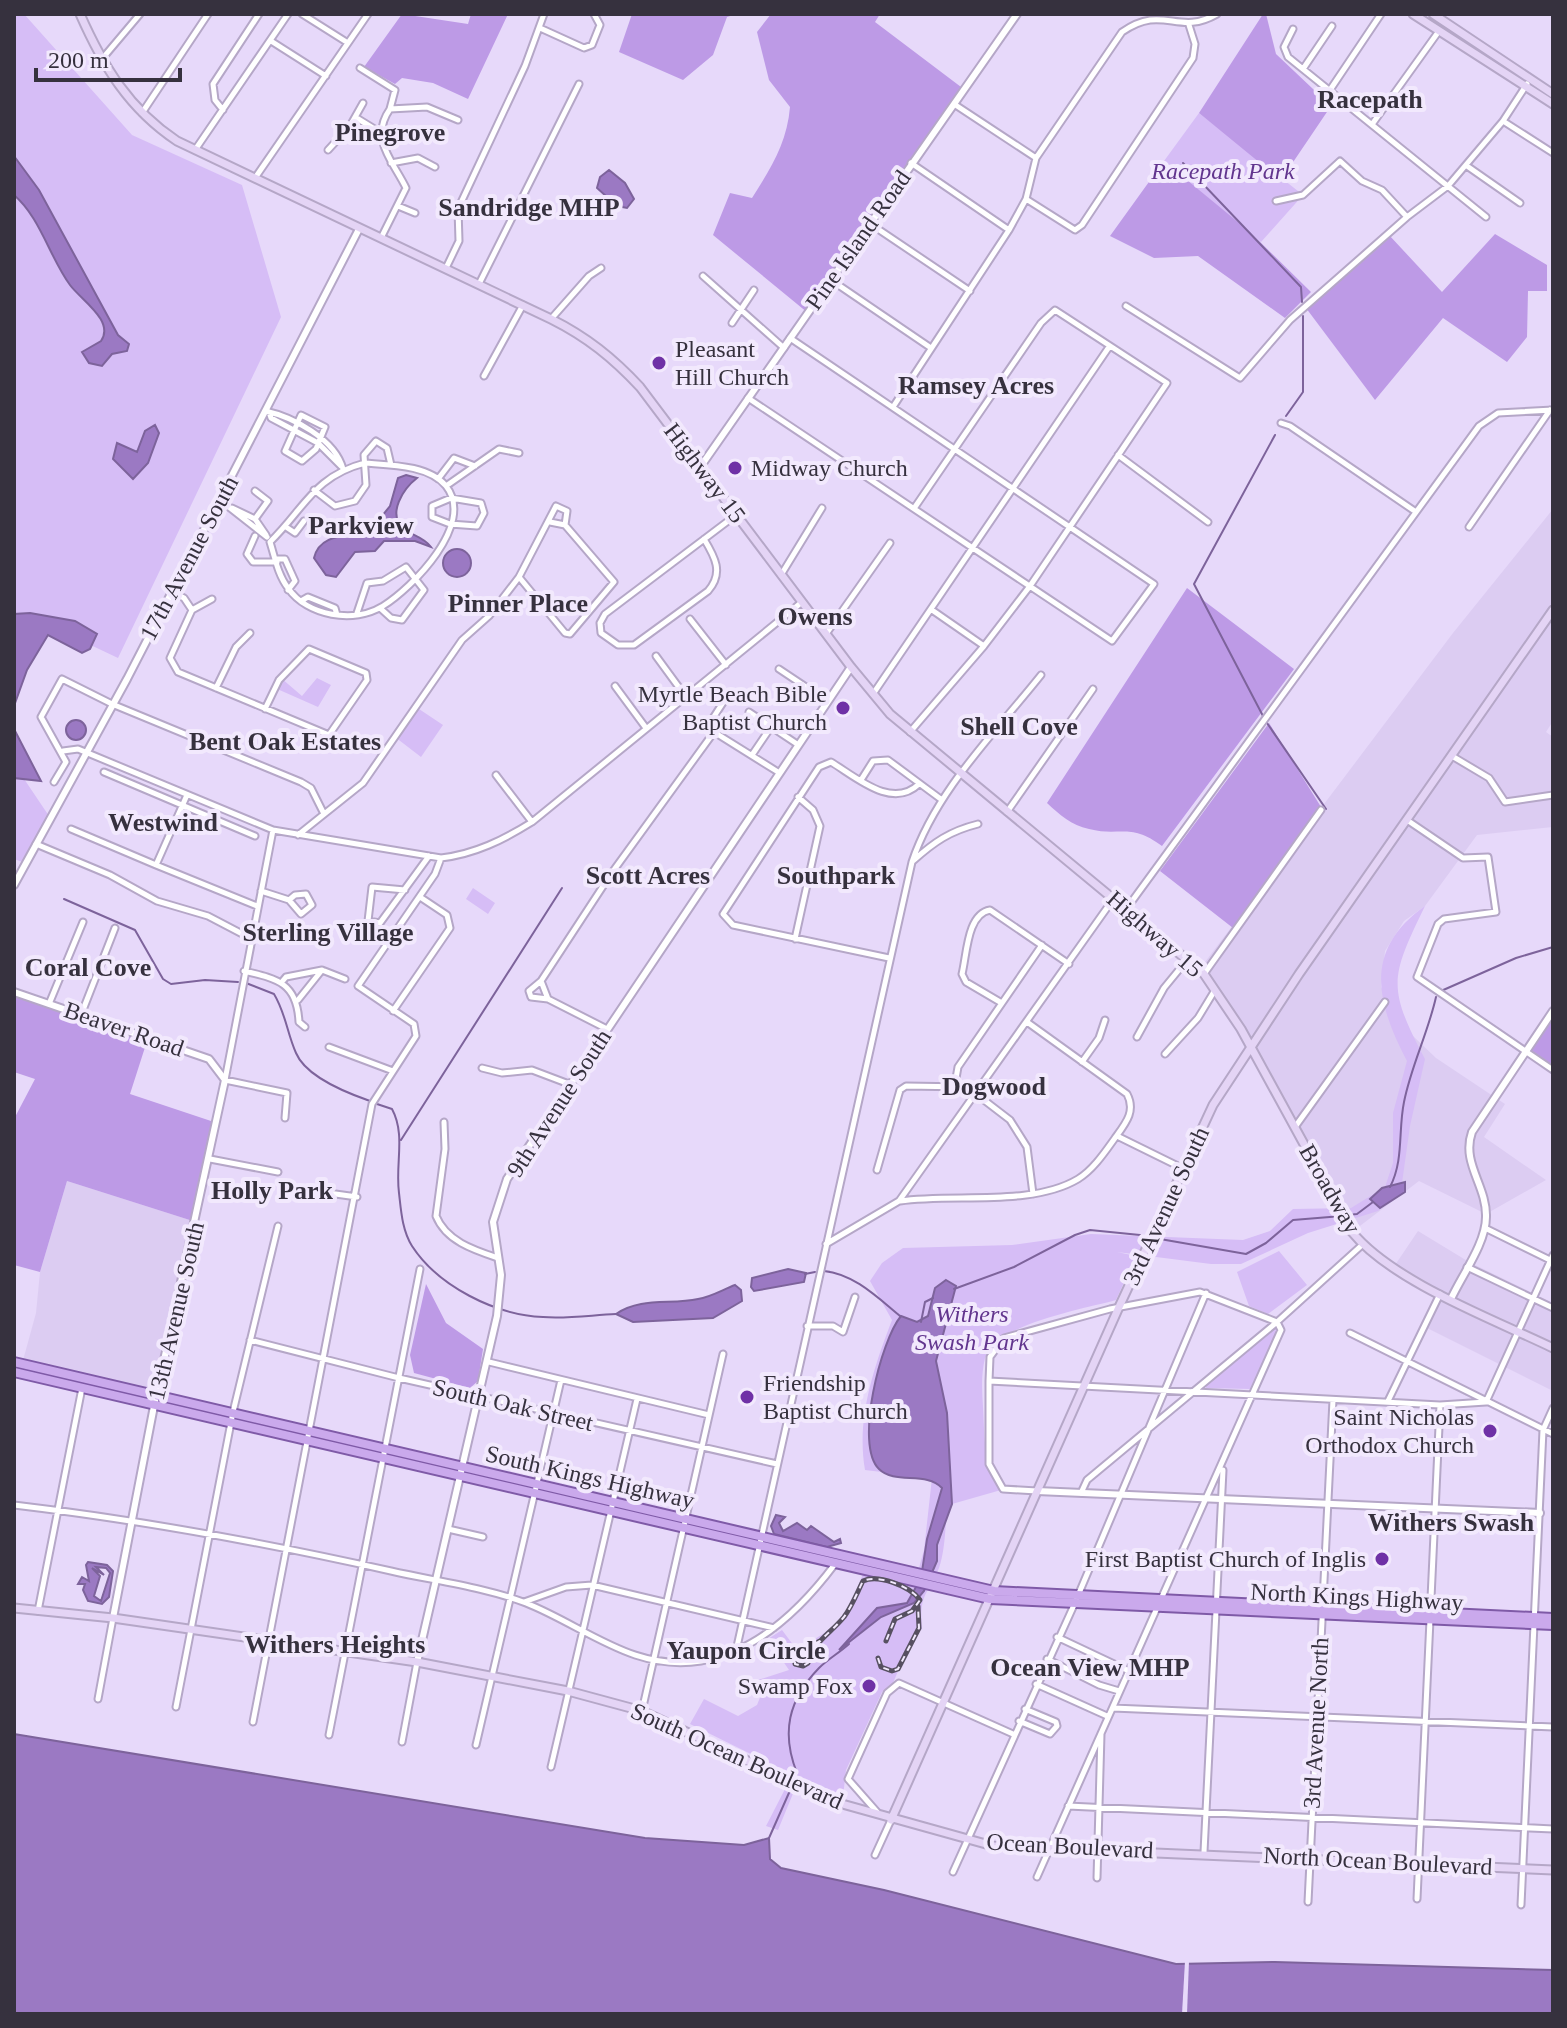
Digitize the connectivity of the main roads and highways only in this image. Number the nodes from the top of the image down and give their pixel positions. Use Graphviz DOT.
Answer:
graph roads {
  1 [pos="80,14"];
  2 [pos="1413,14"];
  3 [pos="1433,14"];
  4 [pos="1553,94"];
  5 [pos="1553,104"];
  6 [pos="1553,610"];
  7 [pos="1251,1047"];
  8 [pos="1553,1346"];
  9 [pos="14,1362"];
  10 [pos="14,1372"];
  11 [pos="308,1437"];
  12 [pos="533,1489"];
  13 [pos="760,1542"];
  14 [pos="910,1577"];
  15 [pos="992,1595"];
  16 [pos="1160,1605"];
  17 [pos="14,1608"];
  18 [pos="1553,1618"];
  19 [pos="1535,1621"];
  20 [pos="1553,1625"];
  21 [pos="891,1820"];
  22 [pos="1204,1852"];
  23 [pos="1553,1870"];
  1 -- 7 [label="main road, Highway 15"];
  2 -- 5 [label="main road"];
  3 -- 4 [label="main road"];
  6 -- 7 [label="main road, 3rd Avenue South"];
  7 -- 8 [label="main road, Broadway"];
  7 -- 15 [label="main road, 3rd Avenue South"];
  9 -- 11 [label="main road, South Kings Highway"];
  10 -- 11 [label="main road, South Kings Highway"];
  11 -- 12 [label="main road, South Kings Highway"];
  11 -- 12 [label="main road, South Kings Highway"];
  12 -- 13 [label="main road, South Kings Highway"];
  13 -- 14 [label="main road, South Kings Highway"];
  13 -- 14 [label="main road, South Kings Highway"];
  14 -- 15 [label="main road, South Kings Highway"];
  15 -- 16 [label="main road, South Kings Highway"];
  15 -- 21 [label="main road, 3rd Avenue South"];
  16 -- 19 [label="main road, North Kings Highway"];
  17 -- 21 [label="main road, South Ocean Boulevard"];
  18 -- 19 [label="main road, North Kings Highway"];
  19 -- 20 [label="main road, North Kings Highway"];
  21 -- 22 [label="main road, Ocean Boulevard"];
  22 -- 23 [label="main road, North Ocean Boulevard"];
}
